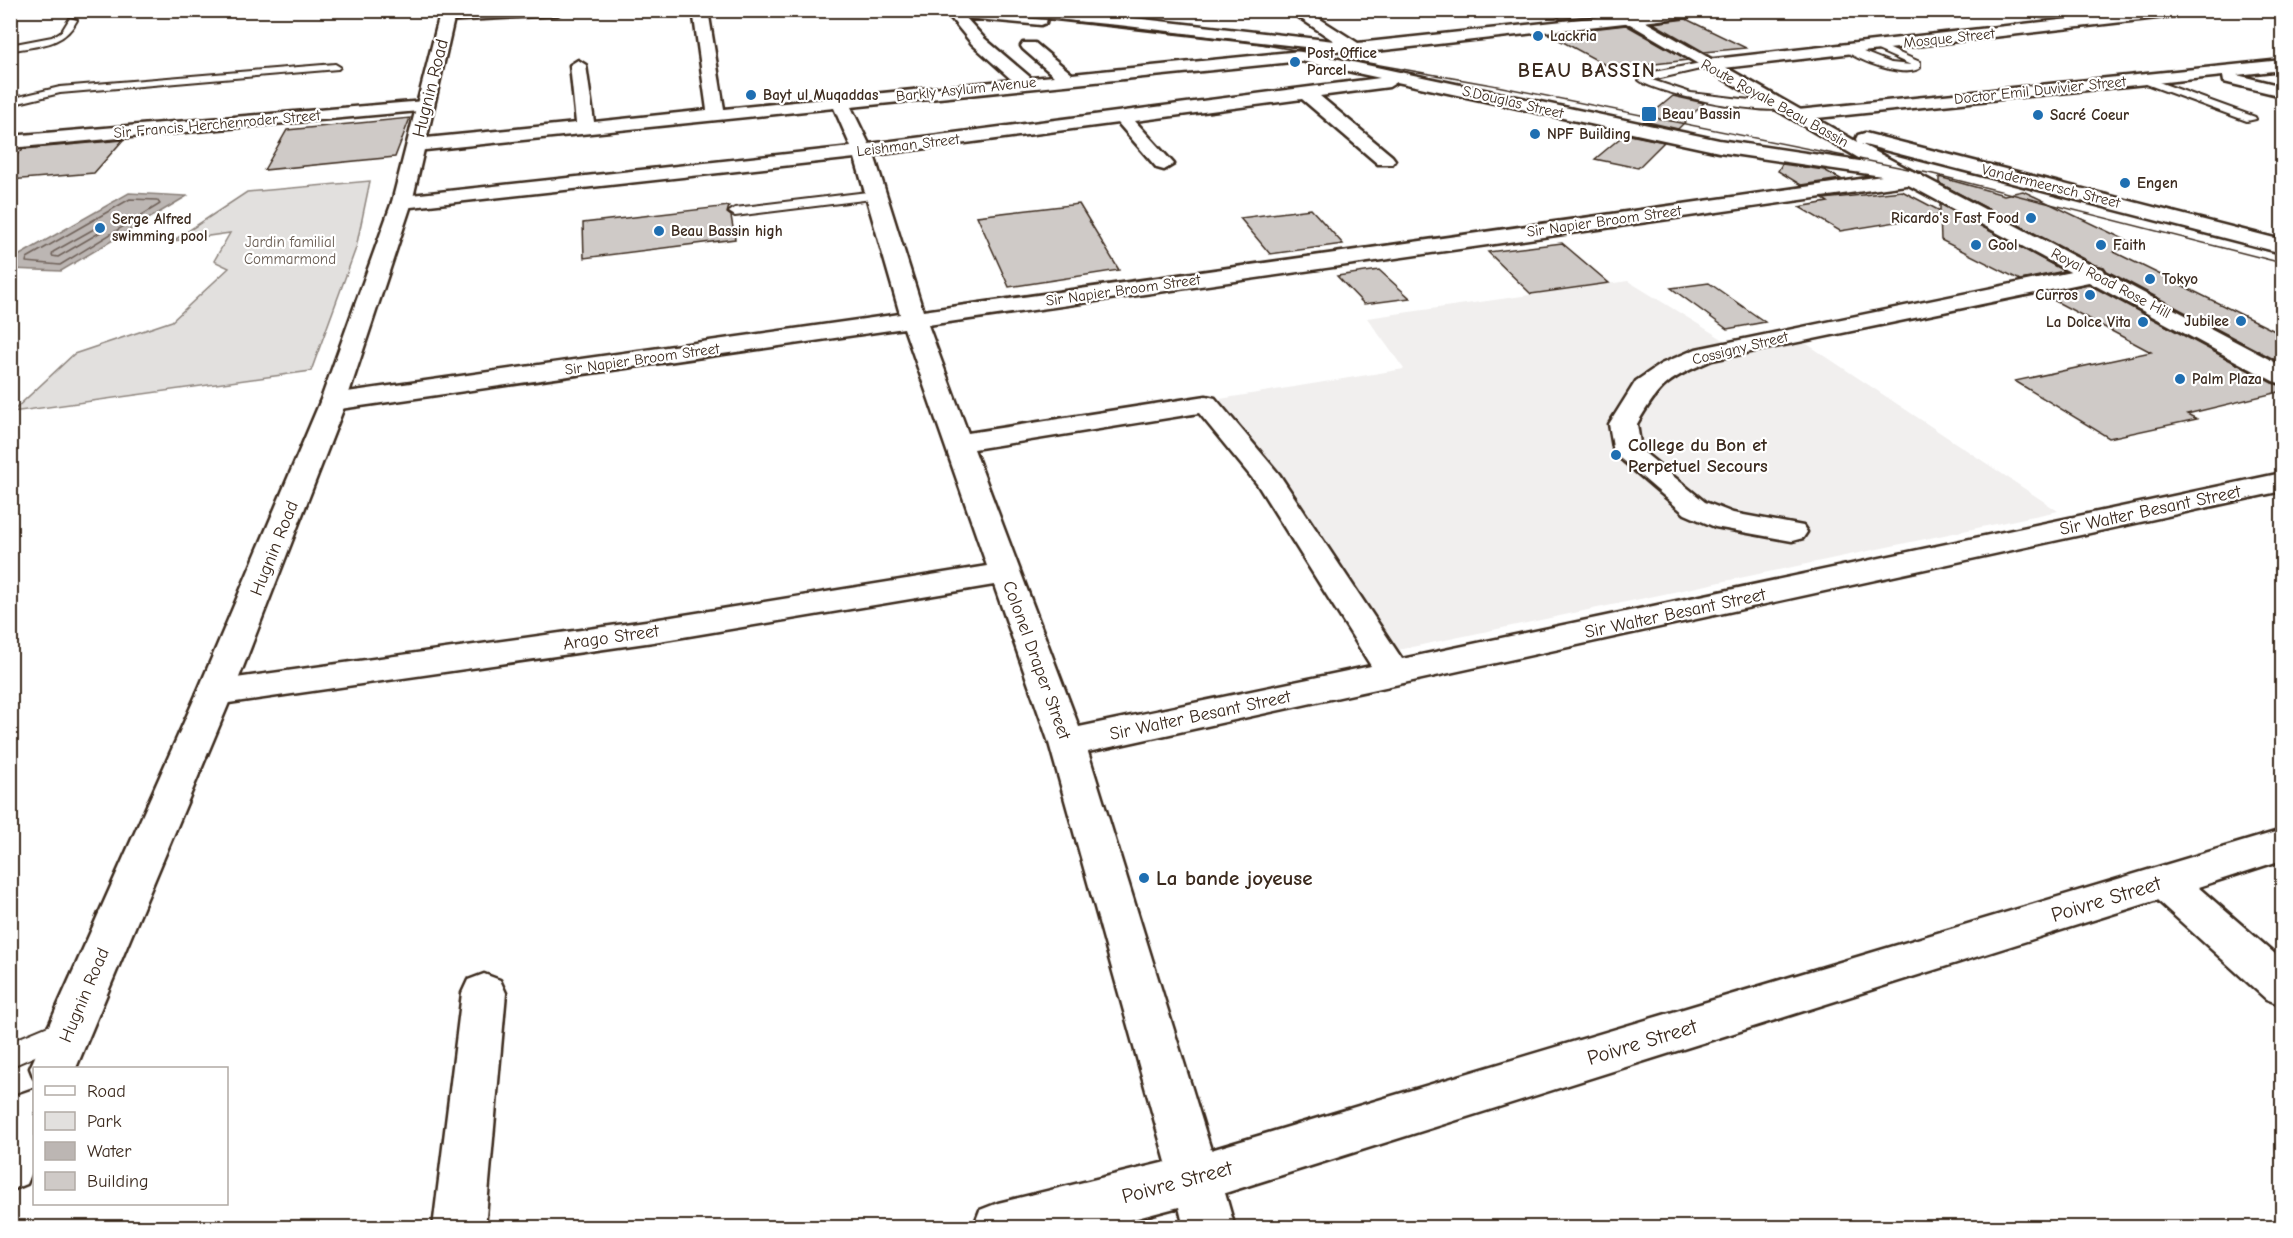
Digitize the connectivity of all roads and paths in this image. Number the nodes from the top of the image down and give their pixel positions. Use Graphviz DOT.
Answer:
graph roads {
  1 [pos="700,10"];
  2 [pos="921,10"];
  3 [pos="1019,10"];
  4 [pos="1295,10"];
  5 [pos="1613,10"];
  6 [pos="1706,10"];
  7 [pos="2192,10"];
  8 [pos="557,11"];
  9 [pos="448,13"];
  10 [pos="957,17"];
  11 [pos="1628,19"];
  12 [pos="73,20"];
  13 [pos="1029,46"];
  14 [pos="1876,46"];
  15 [pos="10,48"];
  16 [pos="1358,48"];
  17 [pos="1848,49"];
  18 [pos="1301,56"];
  19 [pos="578,65"];
  20 [pos="1706,65"];
  21 [pos="2283,65"];
  22 [pos="335,67"];
  23 [pos="2208,73"];
  24 [pos="1068,79"];
  25 [pos="1413,79"];
  26 [pos="2142,79"];
  27 [pos="1026,83"];
  28 [pos="2283,91"];
  29 [pos="1306,93"];
  30 [pos="839,101"];
  31 [pos="10,102"];
  32 [pos="424,106"];
  33 [pos="1791,111"];
  34 [pos="716,113"];
  35 [pos="1122,117"];
  36 [pos="2252,119"];
  37 [pos="1820,127"];
  38 [pos="586,128"];
  39 [pos="10,142"];
  40 [pos="416,145"];
  41 [pos="863,151"];
  42 [pos="1385,160"];
  43 [pos="1164,164"];
  44 [pos="1908,176"];
  45 [pos="1939,192"];
  46 [pos="876,195"];
  47 [pos="402,202"];
  48 [pos="735,212"];
  49 [pos="2283,246"];
  50 [pos="2095,274"];
  51 [pos="914,321"];
  52 [pos="2283,376"];
  53 [pos="333,402"];
  54 [pos="957,443"];
  55 [pos="2283,482"];
  56 [pos="1792,532"];
  57 [pos="1005,573"];
  58 [pos="1394,674"];
  59 [pos="215,693"];
  60 [pos="1067,743"];
  61 [pos="2283,845"];
  62 [pos="2163,881"];
  63 [pos="2283,986"];
  64 [pos="484,993"];
  65 [pos="70,1028"];
  66 [pos="10,1055"];
  67 [pos="53,1067"];
  68 [pos="33,1113"];
  69 [pos="10,1167"];
  70 [pos="1194,1179"];
  71 [pos="459,1227"];
  72 [pos="998,1227"];
  73 [pos="1210,1227"];
  1 -- 34 [label="street"];
  2 -- 18 [label="street"];
  3 -- 16 [label="street"];
  4 -- 16 [label="street"];
  5 -- 11 [label="street, Route Royale Beau Bassin"];
  6 -- 11 [label="street"];
  7 -- 14 [label="street, Mosque Street"];
  8 -- 9 [label="street"];
  9 -- 32 [label="street, Hugnin Road"];
  10 -- 27 [label="street"];
  11 -- 16 [label="street"];
  11 -- 20 [label="street, Route Royale Beau Bassin"];
  12 -- 15 [label="lane"];
  13 -- 24 [label="street"];
  14 -- 17 [label="street, Mosque Street"];
  14 -- 17 [label="lane"];
  17 -- 20 [label="street, Mosque Street"];
  18 -- 24 [label="street, Barkly Asylum Avenue"];
  18 -- 25 [label="street, S.Douglas Street"];
  19 -- 38 [label="street"];
  20 -- 33 [label="street, Route Royale Beau Bassin"];
  20 -- 33 [label="lane"];
  21 -- 23 [label="street, Doctor Emil Duvivier Street"];
  22 -- 31 [label="lane"];
  23 -- 26 [label="street, Doctor Emil Duvivier Street"];
  23 -- 28 [label="street"];
  24 -- 27 [label="street, Barkly Asylum Avenue"];
  25 -- 29 [label="street, Leishman Street"];
  25 -- 44 [label="street, S.Douglas Street"];
  26 -- 33 [label="street, Doctor Emil Duvivier Street"];
  26 -- 36 [label="lane"];
  27 -- 30 [label="street, Barkly Asylum Avenue"];
  29 -- 35 [label="street, Leishman Street"];
  29 -- 42 [label="street"];
  30 -- 34 [label="street, Barkly Asylum Avenue"];
  30 -- 41 [label="street, Colonel Draper Street"];
  32 -- 39 [label="street, Sir Francis Herchenroder Street"];
  32 -- 40 [label="street, Hugnin Road"];
  33 -- 37 [label="street, Route Royale Beau Bassin"];
  34 -- 38 [label="street, Barkly Asylum Avenue"];
  35 -- 41 [label="street, Leishman Street"];
  35 -- 43 [label="street"];
  37 -- 44 [label="street, Route Royale Beau Bassin"];
  37 -- 49 [label="street, Vandermeersch Street"];
  38 -- 40 [label="street, Barkly Asylum Avenue"];
  40 -- 47 [label="street, Hugnin Road"];
  41 -- 46 [label="street, Colonel Draper Street"];
  41 -- 47 [label="street, Leishman Street"];
  44 -- 45 [label="street, Route Royale Beau Bassin"];
  44 -- 51 [label="street, Sir Napier Broom Street"];
  45 -- 50 [label="street, Royal Road Rose Hill"];
  46 -- 48 [label="lane"];
  46 -- 51 [label="street, Colonel Draper Street"];
  47 -- 53 [label="street, Hugnin Road"];
  50 -- 52 [label="street, Royal Road Rose Hill"];
  50 -- 56 [label="street, Cossigny Street"];
  51 -- 53 [label="street, Sir Napier Broom Street"];
  51 -- 54 [label="street, Colonel Draper Street"];
  53 -- 59 [label="street, Hugnin Road"];
  54 -- 57 [label="street, Colonel Draper Street"];
  54 -- 58 [label="street"];
  55 -- 58 [label="street, Sir Walter Besant Street"];
  57 -- 59 [label="street, Arago Street"];
  57 -- 60 [label="street, Colonel Draper Street"];
  58 -- 60 [label="street, Sir Walter Besant Street"];
  59 -- 65 [label="street, Hugnin Road"];
  60 -- 70 [label="street, Colonel Draper Street"];
  61 -- 62 [label="street, Poivre Street"];
  62 -- 63 [label="street"];
  62 -- 70 [label="street, Poivre Street"];
  64 -- 71 [label="street"];
  65 -- 66 [label="lane"];
  65 -- 67 [label="street, Hugnin Road"];
  68 -- 69 [label="street"];
  70 -- 72 [label="street, Poivre Street"];
  70 -- 73 [label="street, Colonel Draper Street"];
}
